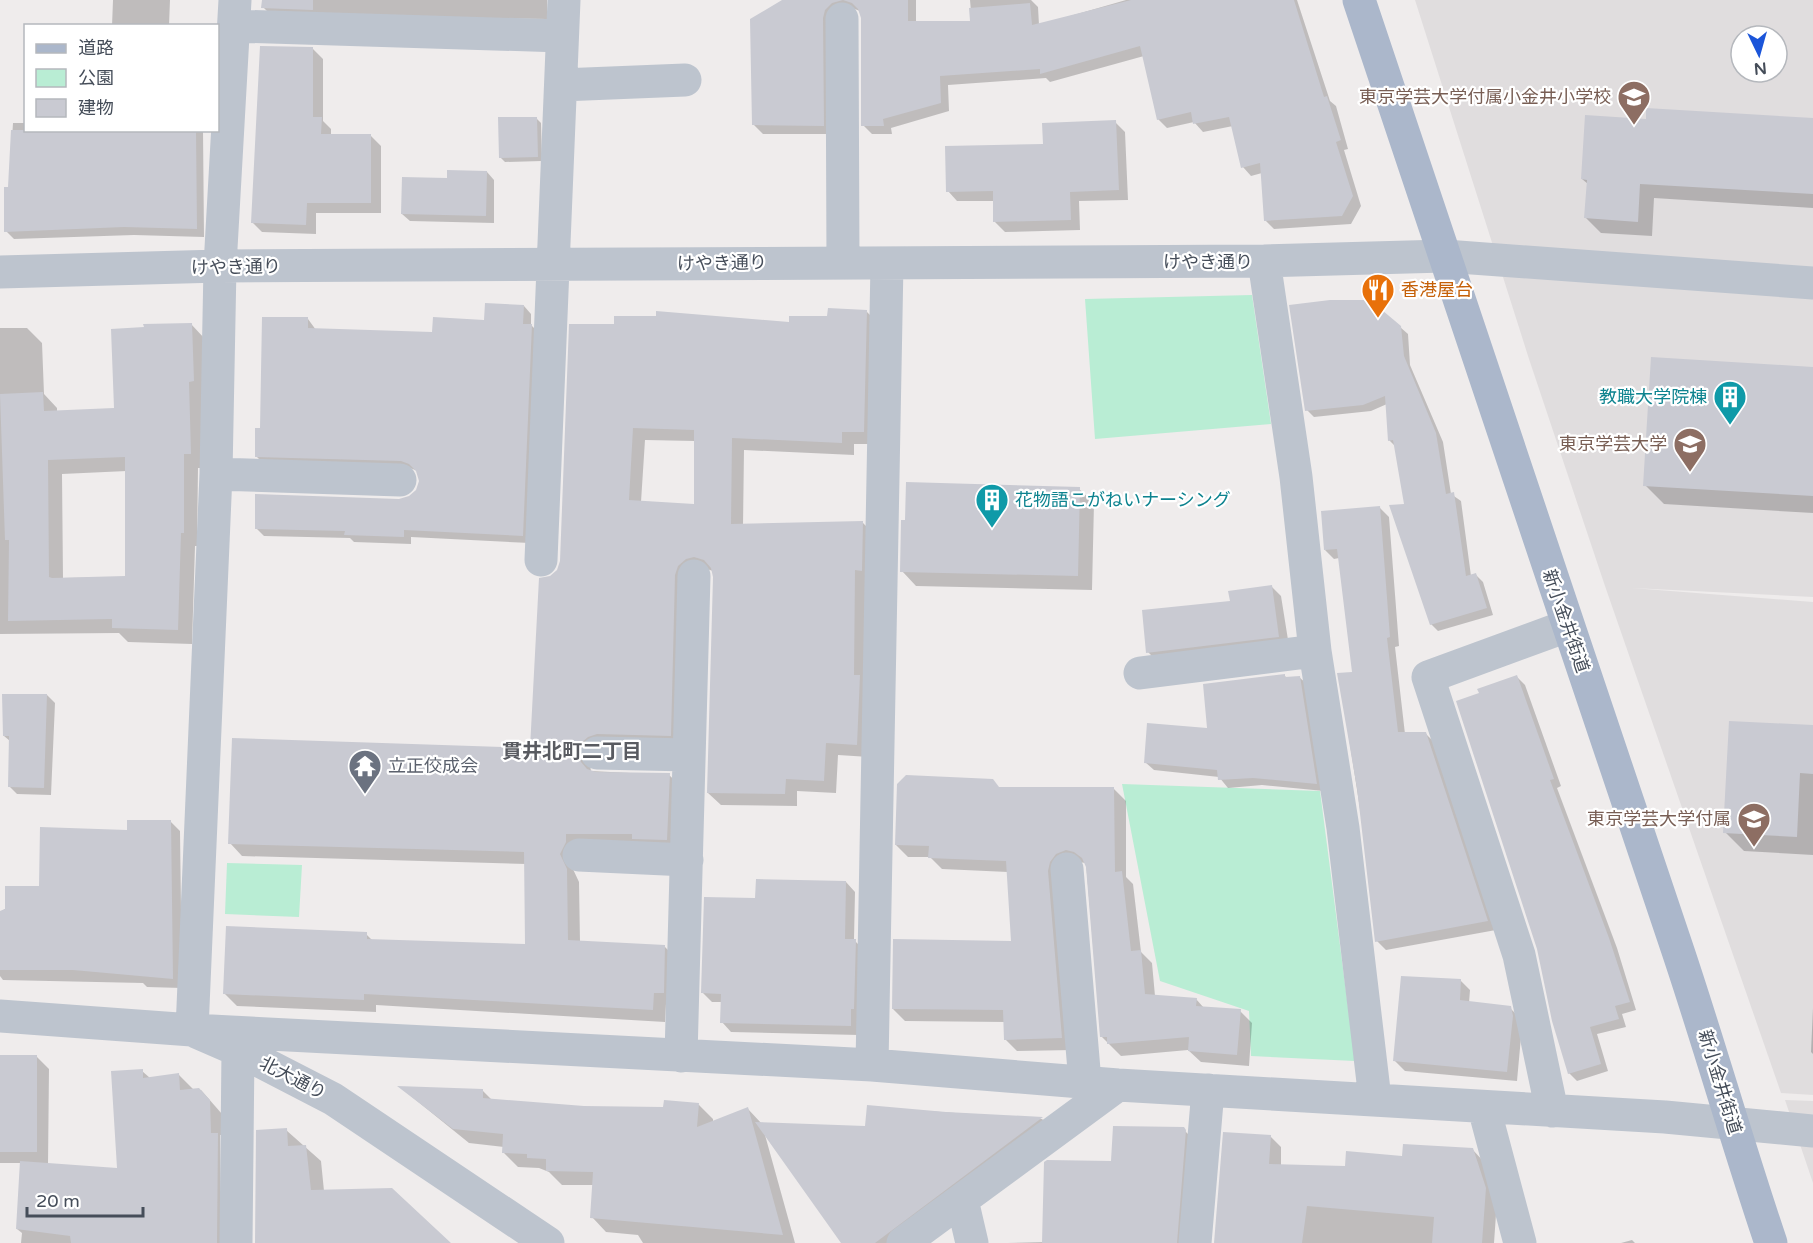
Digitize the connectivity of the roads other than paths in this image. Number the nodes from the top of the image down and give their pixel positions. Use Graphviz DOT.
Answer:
graph roads {
  1 [pos="564,0"];
  2 [pos="1359,0"];
  3 [pos="234,13"];
  4 [pos="842,19"];
  5 [pos="562,36"];
  6 [pos="685,80"];
  7 [pos="561,85"];
  8 [pos="1445,256"];
  9 [pos="1264,261"];
  10 [pos="843,262"];
  11 [pos="887,263"];
  12 [pos="553,265"];
  13 [pos="220,266"];
  14 [pos="0,272"];
  15 [pos="1813,283"];
  16 [pos="216,474"];
  17 [pos="400,480"];
  18 [pos="541,560"];
  19 [pos="694,576"];
  20 [pos="1567,626"];
  21 [pos="1315,651"];
  22 [pos="1140,673"];
  23 [pos="597,753"];
  24 [pos="689,755"];
  25 [pos="579,855"];
  26 [pos="687,860"];
  27 [pos="1067,869"];
  28 [pos="0,1016"];
  29 [pos="192,1030"];
  30 [pos="238,1050"];
  31 [pos="681,1056"];
  32 [pos="872,1065"];
  33 [pos="1085,1082"];
  34 [pos="1118,1085"];
  35 [pos="1208,1090"];
  36 [pos="1375,1099"];
  37 [pos="1484,1108"];
  38 [pos="1552,1111"];
  39 [pos="1733,1124"];
  40 [pos="1813,1131"];
  41 [pos="962,1200"];
  42 [pos="505,1229"];
  43 [pos="236,1243"];
  44 [pos="548,1243"];
  45 [pos="903,1243"];
  46 [pos="972,1243"];
  47 [pos="1195,1243"];
  48 [pos="1520,1243"];
  49 [pos="1772,1243"];
  1 -- 5 [label="street"];
  2 -- 8 [label="main road, 新小金井街道"];
  3 -- 5 [label="street"];
  3 -- 13 [label="street"];
  4 -- 10 [label="street"];
  5 -- 7 [label="street"];
  6 -- 7 [label="street"];
  7 -- 12 [label="street"];
  8 -- 9 [label="street, けやき通り"];
  8 -- 15 [label="street, けやき通り"];
  8 -- 20 [label="main road, 新小金井街道"];
  9 -- 11 [label="street, けやき通り"];
  9 -- 21 [label="street"];
  10 -- 11 [label="street, けやき通り"];
  10 -- 12 [label="street, けやき通り"];
  11 -- 32 [label="street"];
  12 -- 13 [label="street, けやき通り"];
  12 -- 18 [label="street"];
  13 -- 14 [label="street, けやき通り"];
  13 -- 16 [label="street"];
  16 -- 17 [label="street"];
  16 -- 29 [label="street"];
  19 -- 24 [label="street"];
  20 -- 38 [label="street"];
  20 -- 39 [label="main road, 新小金井街道"];
  21 -- 22 [label="street"];
  21 -- 36 [label="street"];
  23 -- 24 [label="street"];
  24 -- 26 [label="street"];
  25 -- 26 [label="street"];
  26 -- 31 [label="street"];
  27 -- 33 [label="street"];
  28 -- 29 [label="street, 北大通り"];
  29 -- 30 [label="street, 北大通り"];
  29 -- 31 [label="street"];
  30 -- 42 [label="street, 北大通り"];
  30 -- 43 [label="street"];
  31 -- 32 [label="street"];
  32 -- 33 [label="street"];
  33 -- 34 [label="street"];
  34 -- 35 [label="street"];
  34 -- 41 [label="street"];
  35 -- 36 [label="street"];
  35 -- 47 [label="street"];
  36 -- 37 [label="street"];
  37 -- 38 [label="street"];
  37 -- 48 [label="street"];
  38 -- 39 [label="street"];
  39 -- 40 [label="street"];
  39 -- 49 [label="main road, 新小金井街道"];
  41 -- 45 [label="street"];
  41 -- 46 [label="street"];
  42 -- 44 [label="street, 北大通り"];
}
